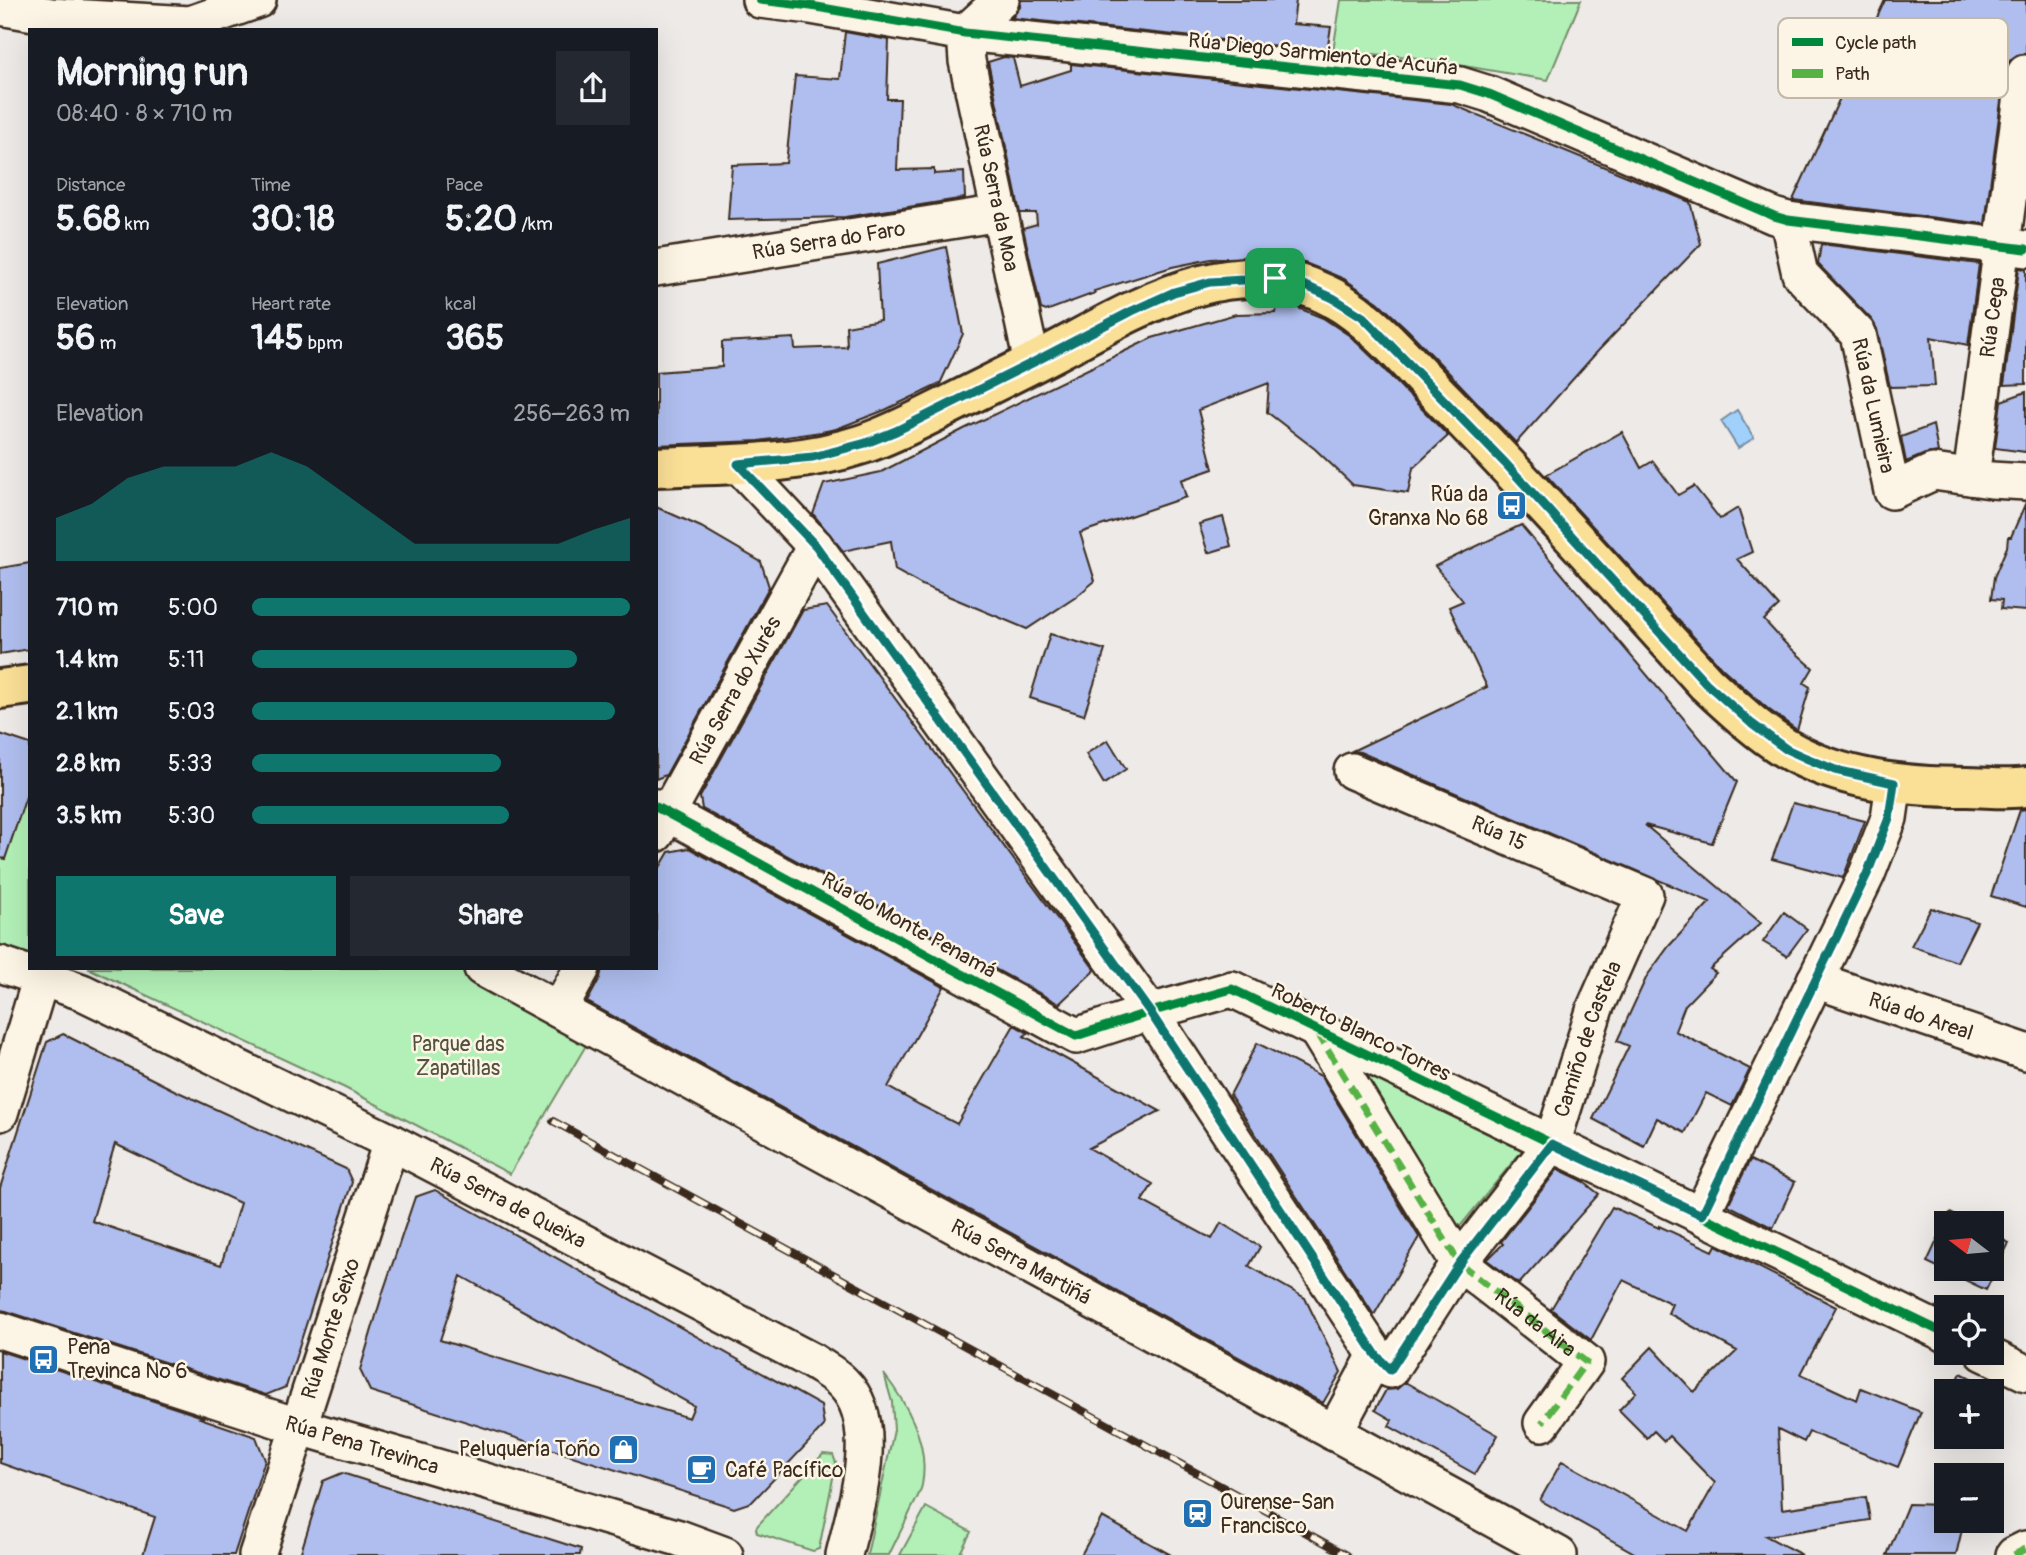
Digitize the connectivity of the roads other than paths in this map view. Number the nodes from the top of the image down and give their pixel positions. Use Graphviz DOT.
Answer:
graph roads {
  1 [pos="258,0"];
  2 [pos="760,0"];
  3 [pos="1001,0"];
  4 [pos="0,7"];
  5 [pos="965,33"];
  6 [pos="2025,73"];
  7 [pos="1000,213"];
  8 [pos="1788,220"];
  9 [pos="2014,247"];
  10 [pos="658,268"];
  11 [pos="1032,363"];
  12 [pos="738,464"];
  13 [pos="658,467"];
  14 [pos="1971,477"];
  15 [pos="2026,482"];
  16 [pos="816,546"];
  17 [pos="28,685"];
  18 [pos="0,689"];
  19 [pos="1352,771"];
  20 [pos="2026,774"];
  21 [pos="1894,783"];
  22 [pos="2008,787"];
  23 [pos="660,818"];
  24 [pos="1645,895"];
  25 [pos="0,964"];
  26 [pos="486,970"];
  27 [pos="581,970"];
  28 [pos="41,977"];
  29 [pos="1815,979"];
  30 [pos="559,1010"];
  31 [pos="1150,1012"];
  32 [pos="1316,1029"];
  33 [pos="2026,1052"];
  34 [pos="0,1113"];
  35 [pos="391,1142"];
  36 [pos="1552,1144"];
  37 [pos="1702,1215"];
  38 [pos="1459,1264"];
  39 [pos="1934,1328"];
  40 [pos="0,1330"];
  41 [pos="1376,1355"];
  42 [pos="2004,1363"];
  43 [pos="2026,1373"];
  44 [pos="1542,1423"];
  45 [pos="297,1426"];
  46 [pos="1334,1433"];
  47 [pos="2026,1549"];
  48 [pos="257,1555"];
  49 [pos="725,1555"];
  50 [pos="844,1555"];
  51 [pos="1559,1555"];
  52 [pos="2014,1555"];
  1 -- 4 [label="street"];
  2 -- 5 [label="street, Rúa Diego Sarmiento de Acuña"];
  3 -- 5 [label="street"];
  5 -- 7 [label="street, Rúa Serra da Moa"];
  5 -- 8 [label="street, Rúa Diego Sarmiento de Acuña"];
  6 -- 9 [label="street, Rúa Cega"];
  7 -- 10 [label="street, Rúa Serra do Faro"];
  7 -- 11 [label="street, Rúa Serra da Moa"];
  8 -- 9 [label="street, Rúa Diego Sarmiento de Acuña"];
  8 -- 14 [label="street, Rúa da Lumieira"];
  9 -- 14 [label="street, Rúa Cega"];
  11 -- 12 [label="main road"];
  11 -- 21 [label="main road"];
  12 -- 13 [label="main road"];
  12 -- 16 [label="street"];
  14 -- 15 [label="street"];
  16 -- 23 [label="street, Rúa Serra do Xurés"];
  16 -- 31 [label="street"];
  17 -- 18 [label="main road"];
  19 -- 24 [label="street, Rúa 15"];
  20 -- 22 [label="main road"];
  21 -- 22 [label="main road"];
  21 -- 29 [label="street"];
  23 -- 31 [label="street, Rúa do Monte Penamá"];
  24 -- 36 [label="street, Camiño de Castela"];
  25 -- 28 [label="street, Rúa Serra de Queixa"];
  26 -- 30 [label="street, Rúa Serra Martiñá"];
  27 -- 30 [label="street"];
  28 -- 34 [label="street"];
  28 -- 35 [label="street, Rúa Serra de Queixa"];
  29 -- 33 [label="street, Rúa do Areal"];
  29 -- 37 [label="street"];
  30 -- 46 [label="street, Rúa Serra Martiñá"];
  31 -- 32 [label="street, Roberto Blanco Torres"];
  31 -- 41 [label="street"];
  32 -- 36 [label="street, Roberto Blanco Torres"];
  32 -- 38 [label="street"];
  35 -- 45 [label="street, Rúa Monte Seixo"];
  35 -- 50 [label="street, Rúa Serra de Queixa"];
  36 -- 37 [label="street, Roberto Blanco Torres"];
  36 -- 38 [label="street, Camiño de Castela"];
  37 -- 39 [label="street, Roberto Blanco Torres"];
  38 -- 41 [label="street, Camiño de Castela"];
  38 -- 44 [label="street, Rúa da Aira"];
  40 -- 45 [label="street, Rúa Pena Trevinca"];
  41 -- 46 [label="street"];
  42 -- 43 [label="street"];
  45 -- 48 [label="street, Rúa Monte Seixo"];
  45 -- 49 [label="street, Rúa Pena Trevinca"];
  46 -- 51 [label="street, Rúa Serra Martiñá"];
  47 -- 52 [label="street"];
}
